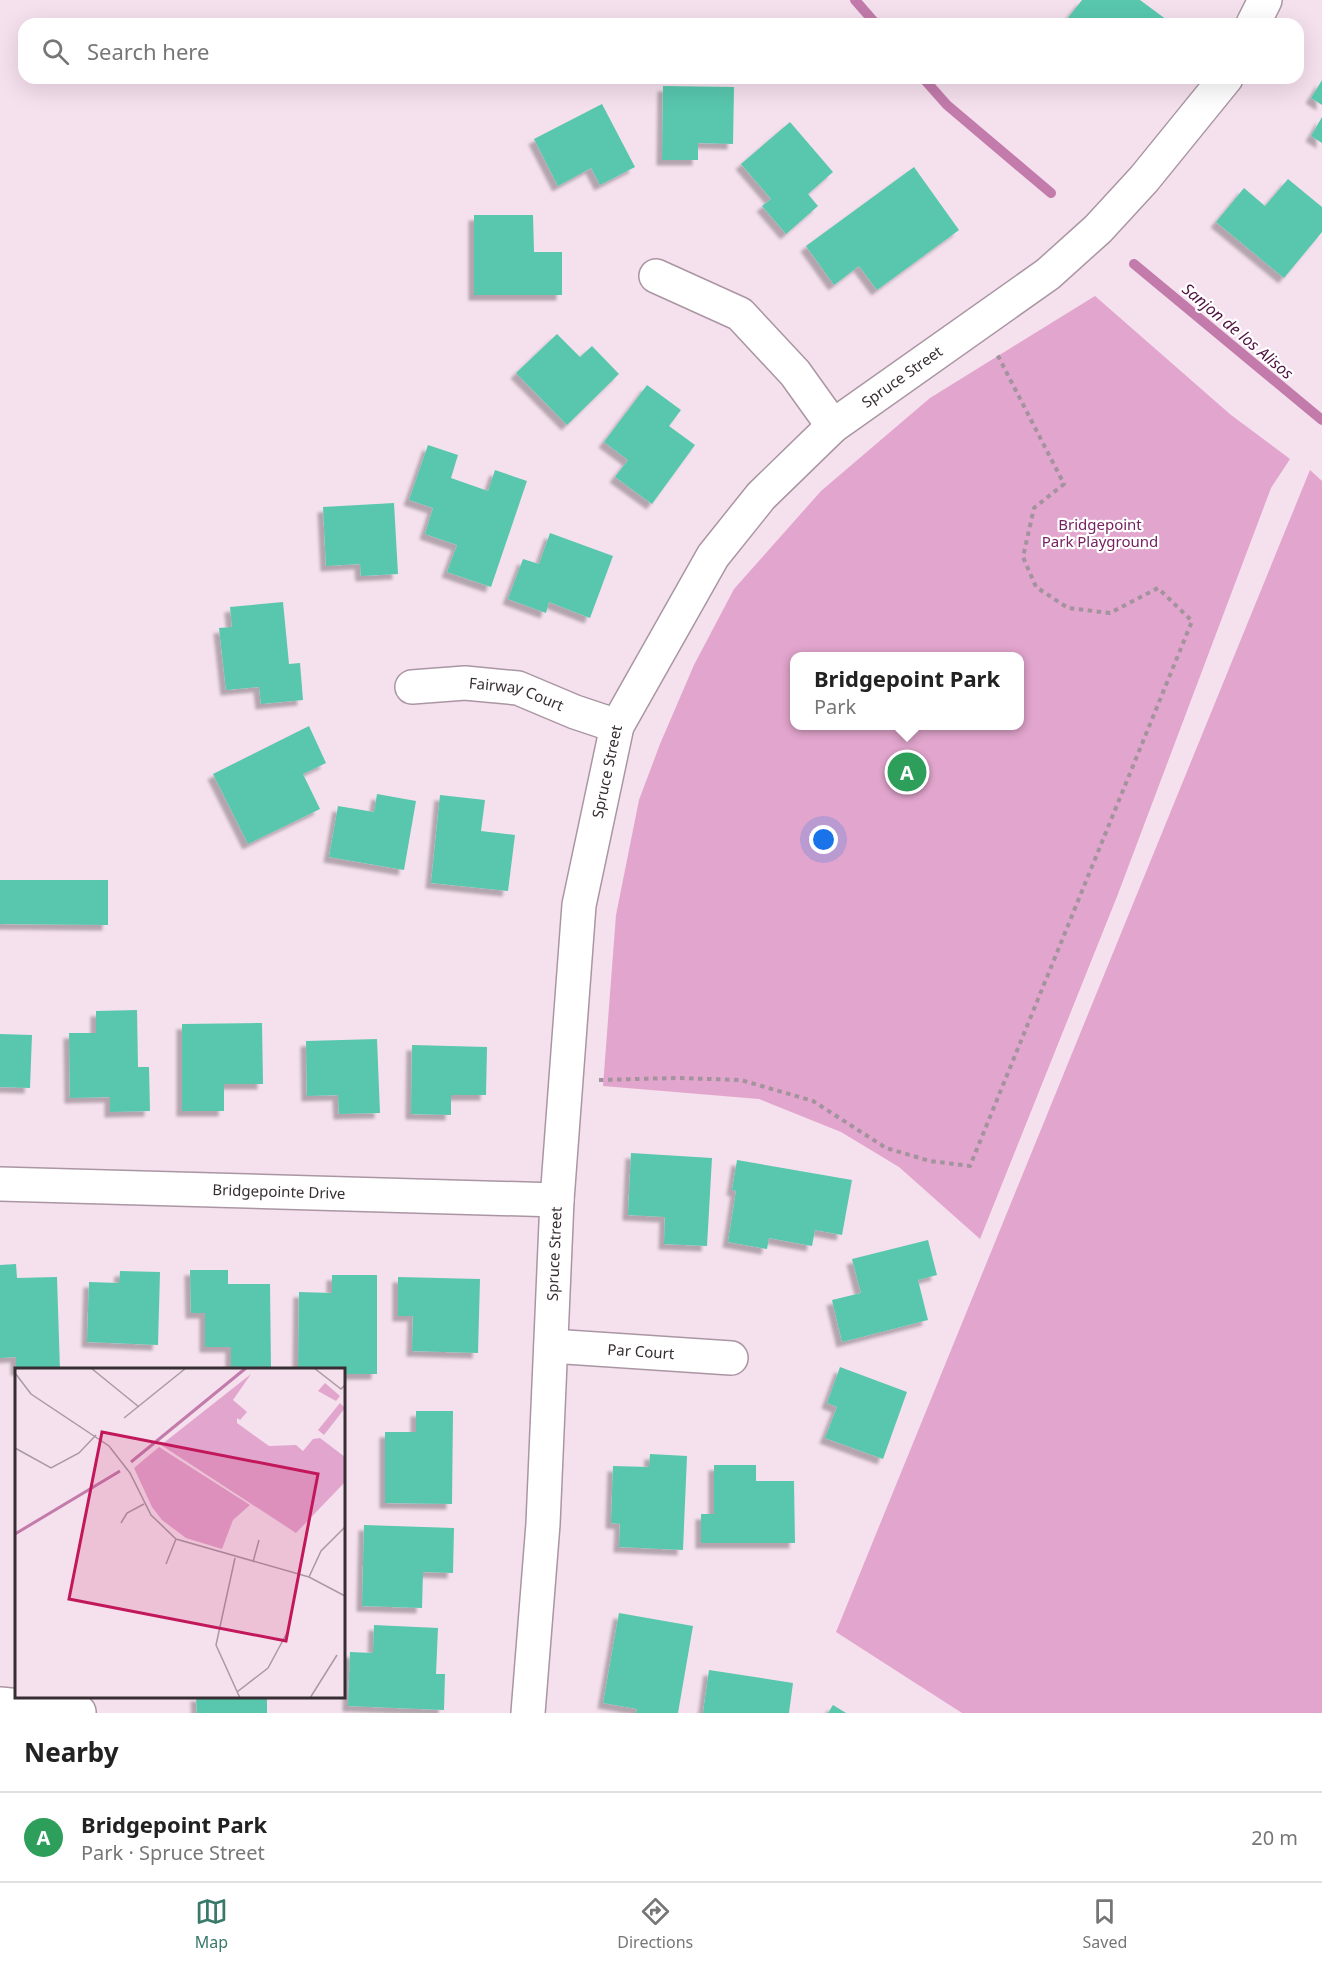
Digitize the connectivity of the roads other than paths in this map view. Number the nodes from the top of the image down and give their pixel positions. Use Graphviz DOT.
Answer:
graph roads {
  1 [pos="1265,0"];
  2 [pos="1256,18"];
  3 [pos="1221,84"];
  4 [pos="656,276"];
  5 [pos="833,426"];
  6 [pos="412,687"];
  7 [pos="617,726"];
  8 [pos="0,1184"];
  9 [pos="557,1200"];
  10 [pos="551,1346"];
  11 [pos="731,1358"];
  12 [pos="0,1704"];
  13 [pos="79,1712"];
  14 [pos="528,1713"];
  1 -- 2 [label="street"];
  3 -- 5 [label="street, Spruce Street"];
  4 -- 5 [label="street"];
  5 -- 7 [label="street, Spruce Street"];
  6 -- 7 [label="street, Fairway Court"];
  7 -- 9 [label="street, Spruce Street"];
  8 -- 9 [label="street, Bridgepointe Drive"];
  9 -- 10 [label="street, Spruce Street"];
  10 -- 11 [label="street, Par Court"];
  10 -- 14 [label="street, Spruce Street"];
  12 -- 13 [label="street"];
}
